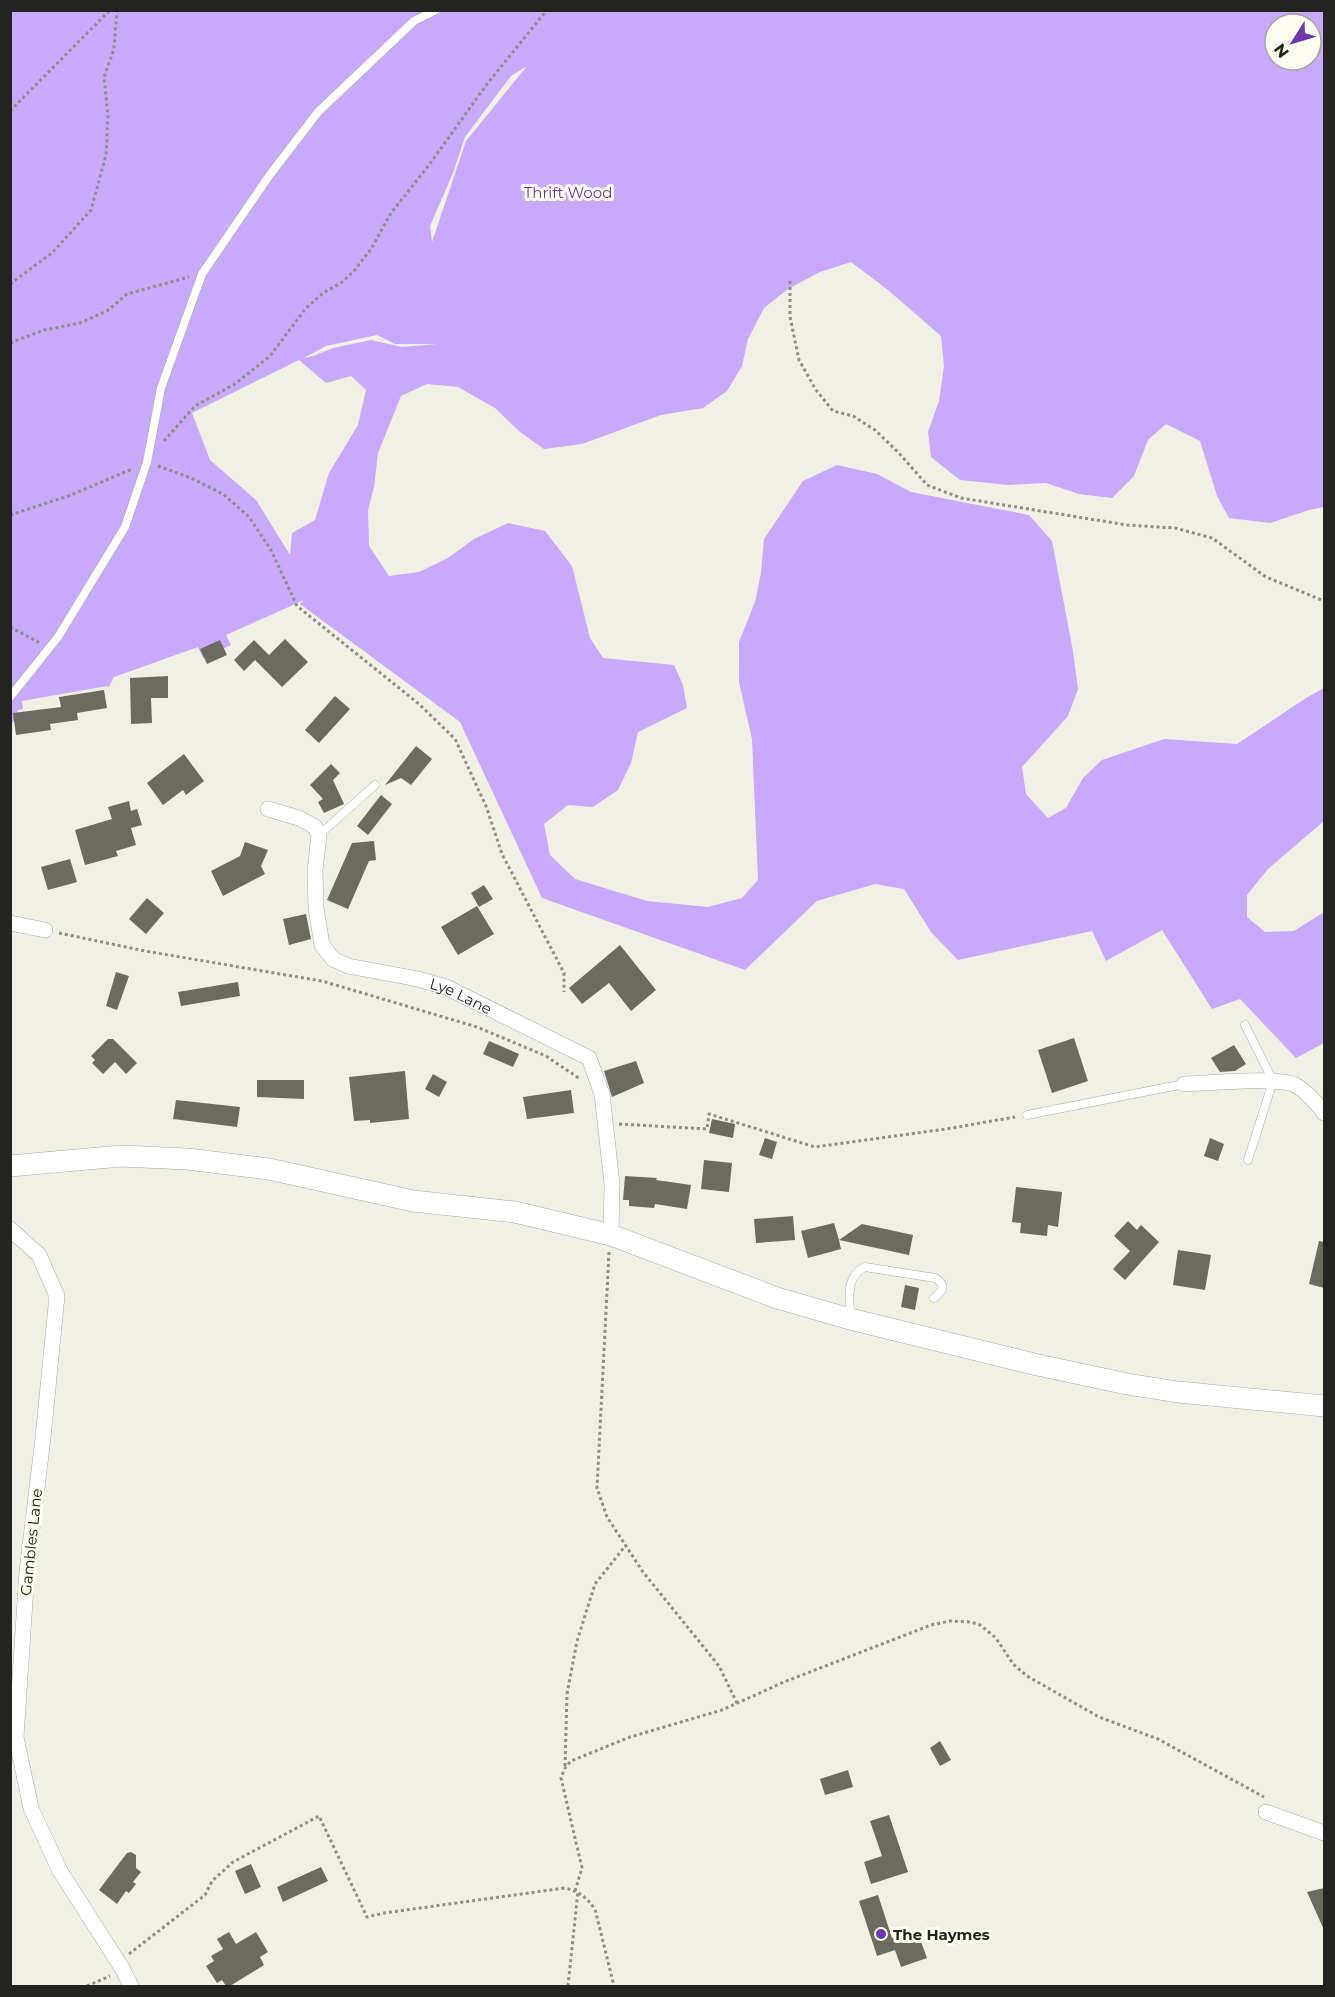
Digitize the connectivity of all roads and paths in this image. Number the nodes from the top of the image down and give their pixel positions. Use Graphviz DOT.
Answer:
graph roads {
  1 [pos="110,10"];
  2 [pos="117,10"];
  3 [pos="436,10"];
  4 [pos="547,10"];
  5 [pos="10,111"];
  6 [pos="202,274"];
  7 [pos="790,281"];
  8 [pos="10,284"];
  9 [pos="10,343"];
  10 [pos="147,462"];
  11 [pos="10,515"];
  12 [pos="1324,601"];
  13 [pos="10,627"];
  14 [pos="49,648"];
  15 [pos="10,697"];
  16 [pos="375,785"];
  17 [pos="268,809"];
  18 [pos="319,835"];
  19 [pos="10,923"];
  20 [pos="45,930"];
  21 [pos="564,992"];
  22 [pos="1245,1025"];
  23 [pos="1273,1081"];
  24 [pos="1184,1084"];
  25 [pos="602,1094"];
  26 [pos="1324,1113"];
  27 [pos="1028,1115"];
  28 [pos="605,1123"];
  29 [pos="1248,1160"];
  30 [pos="10,1166"];
  31 [pos="10,1229"];
  32 [pos="610,1235"];
  33 [pos="608,1263"];
  34 [pos="934,1298"];
  35 [pos="850,1319"];
  36 [pos="1324,1406"];
  37 [pos="626,1545"];
  38 [pos="737,1703"];
  39 [pos="565,1768"];
  40 [pos="1269,1807"];
  41 [pos="1324,1833"];
  42 [pos="577,1891"];
  43 [pos="120,1965"];
  44 [pos="87,1986"];
  45 [pos="131,1986"];
  46 [pos="568,1986"];
  47 [pos="614,1986"];
  1 -- 5 [label="path"];
  2 -- 8 [label="path"];
  3 -- 6 [label="lane"];
  4 -- 10 [label="path"];
  6 -- 9 [label="path"];
  6 -- 10 [label="lane"];
  7 -- 12 [label="path"];
  10 -- 11 [label="path"];
  10 -- 14 [label="lane"];
  10 -- 21 [label="path"];
  13 -- 14 [label="path"];
  14 -- 15 [label="lane"];
  16 -- 18 [label="lane"];
  17 -- 18 [label="street"];
  18 -- 25 [label="street, Lye Lane"];
  19 -- 20 [label="street"];
  20 -- 25 [label="path"];
  22 -- 23 [label="lane"];
  23 -- 24 [label="street"];
  23 -- 26 [label="street"];
  23 -- 29 [label="lane"];
  24 -- 27 [label="lane"];
  25 -- 28 [label="street, Lye Lane"];
  27 -- 28 [label="path"];
  28 -- 32 [label="street, Lye Lane"];
  30 -- 32 [label="main road"];
  31 -- 43 [label="street, Gambles Lane"];
  32 -- 35 [label="main road"];
  33 -- 37 [label="path"];
  34 -- 35 [label="lane"];
  35 -- 36 [label="main road"];
  37 -- 38 [label="path"];
  37 -- 39 [label="path"];
  38 -- 39 [label="path"];
  38 -- 40 [label="path"];
  39 -- 42 [label="path"];
  40 -- 41 [label="street"];
  42 -- 43 [label="path"];
  42 -- 46 [label="path"];
  42 -- 47 [label="path"];
  43 -- 44 [label="path"];
  43 -- 45 [label="street, Gambles Lane"];
}
